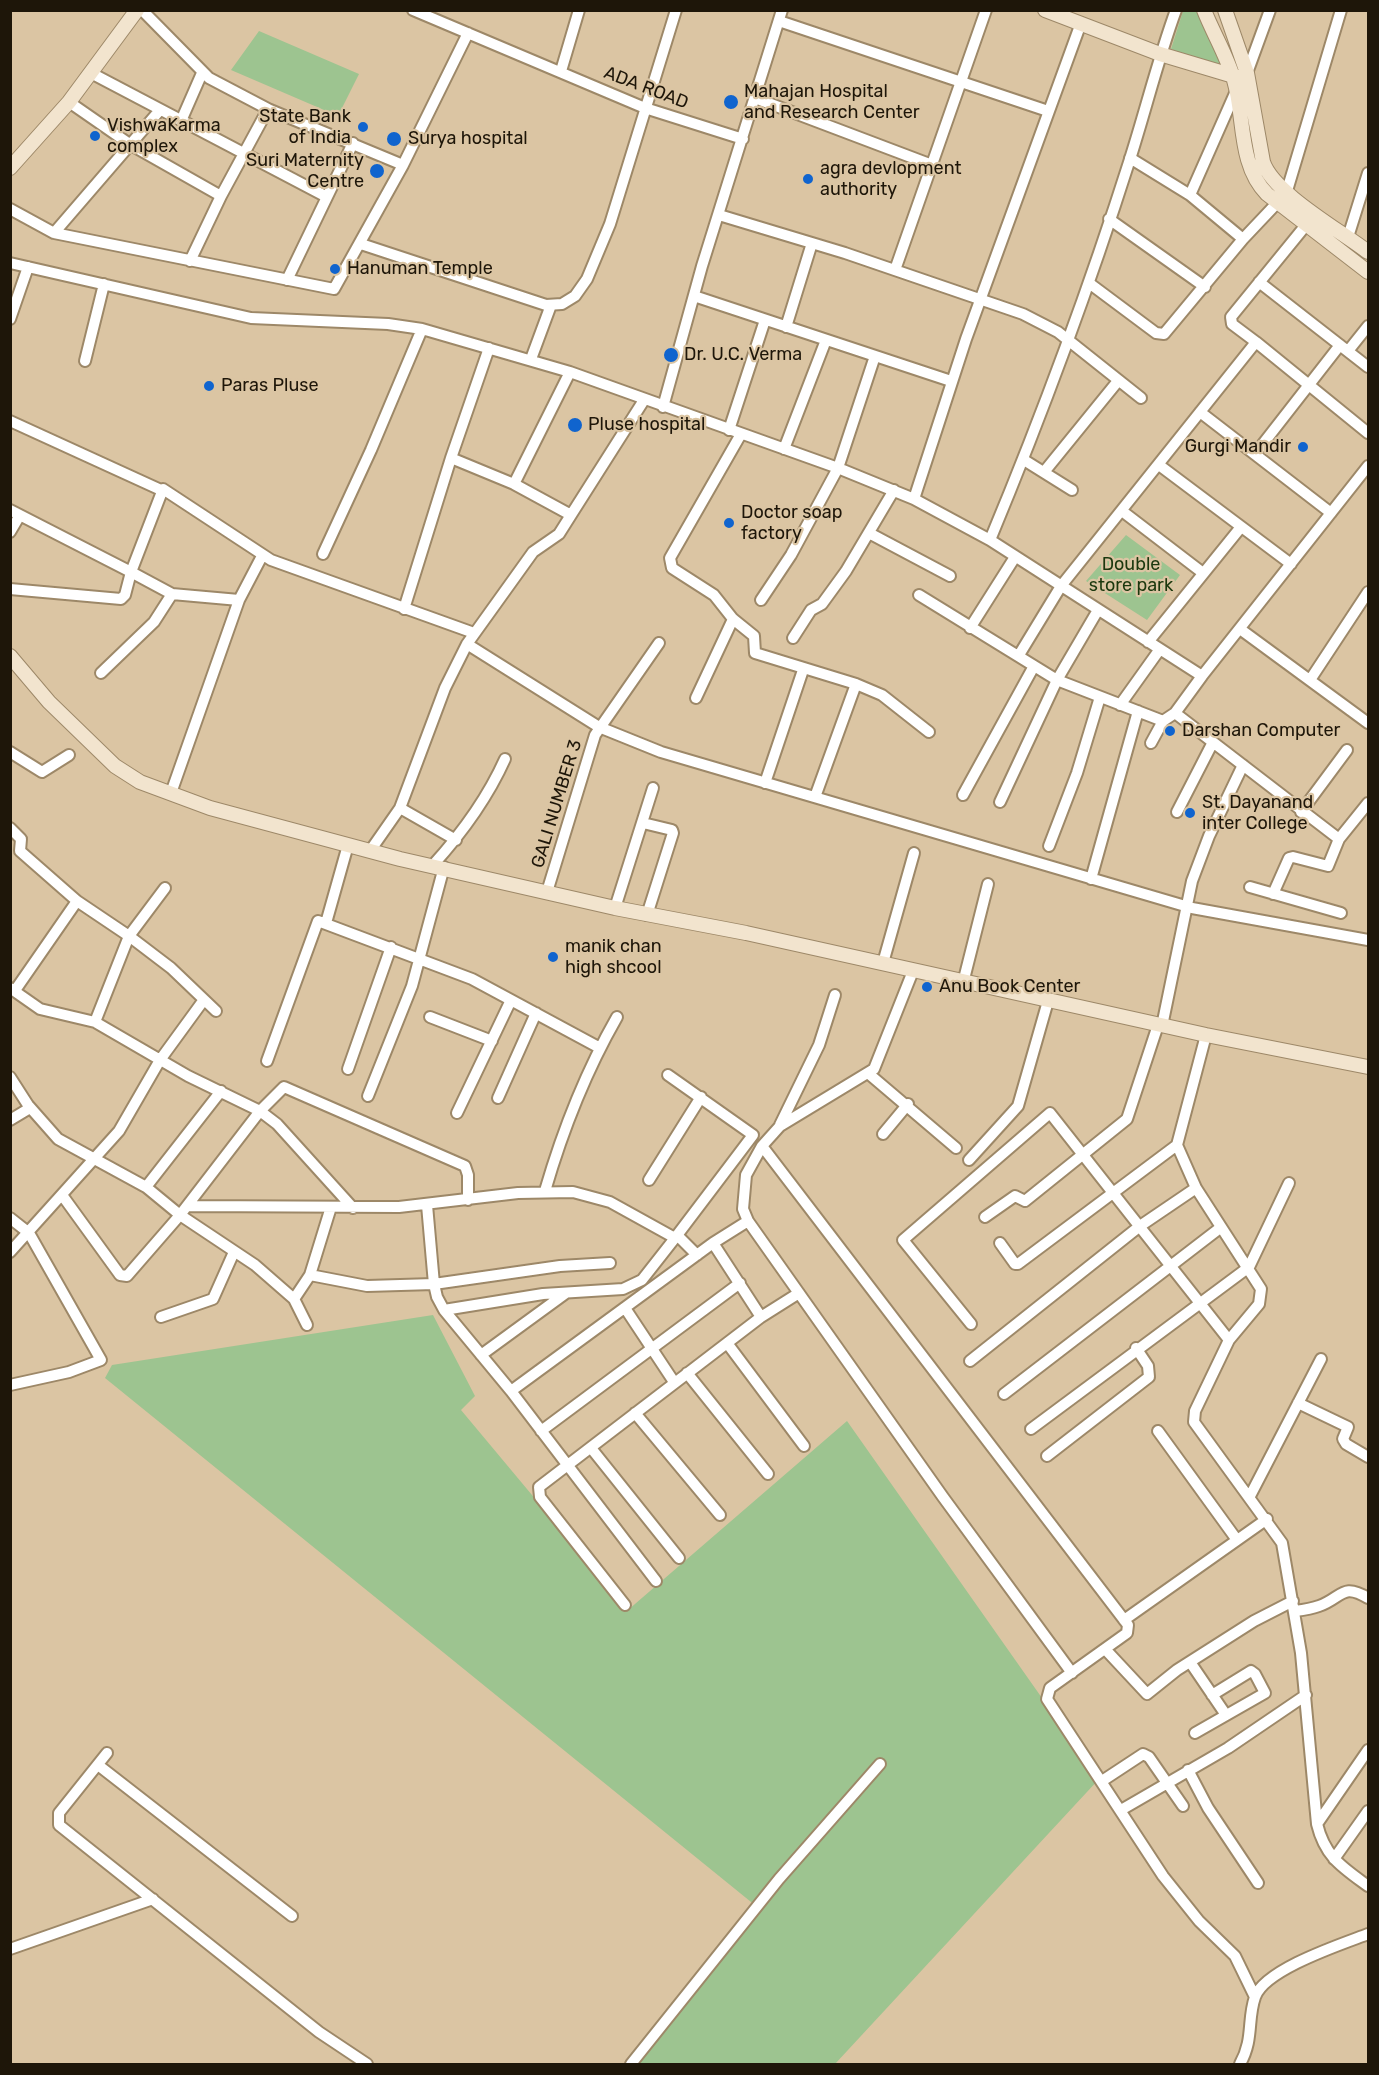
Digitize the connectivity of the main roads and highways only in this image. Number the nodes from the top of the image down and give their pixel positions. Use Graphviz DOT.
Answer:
graph roads {
  1 [pos="137,10"];
  2 [pos="1044,10"];
  3 [pos="1204,10"];
  4 [pos="1225,10"];
  5 [pos="1247,73"];
  6 [pos="1235,85"];
  7 [pos="10,168"];
  8 [pos="1282,198"];
  9 [pos="1368,252"];
  10 [pos="1368,272"];
  11 [pos="13,664"];
  12 [pos="1368,1067"];
  1 -- 7 [label="main road"];
  2 -- 6 [label="main road"];
  3 -- 6 [label="main road"];
  4 -- 5 [label="main road"];
  5 -- 6 [label="main road"];
  5 -- 8 [label="main road"];
  6 -- 8 [label="main road"];
  8 -- 9 [label="main road"];
  8 -- 10 [label="main road"];
  11 -- 12 [label="main road"];
}
